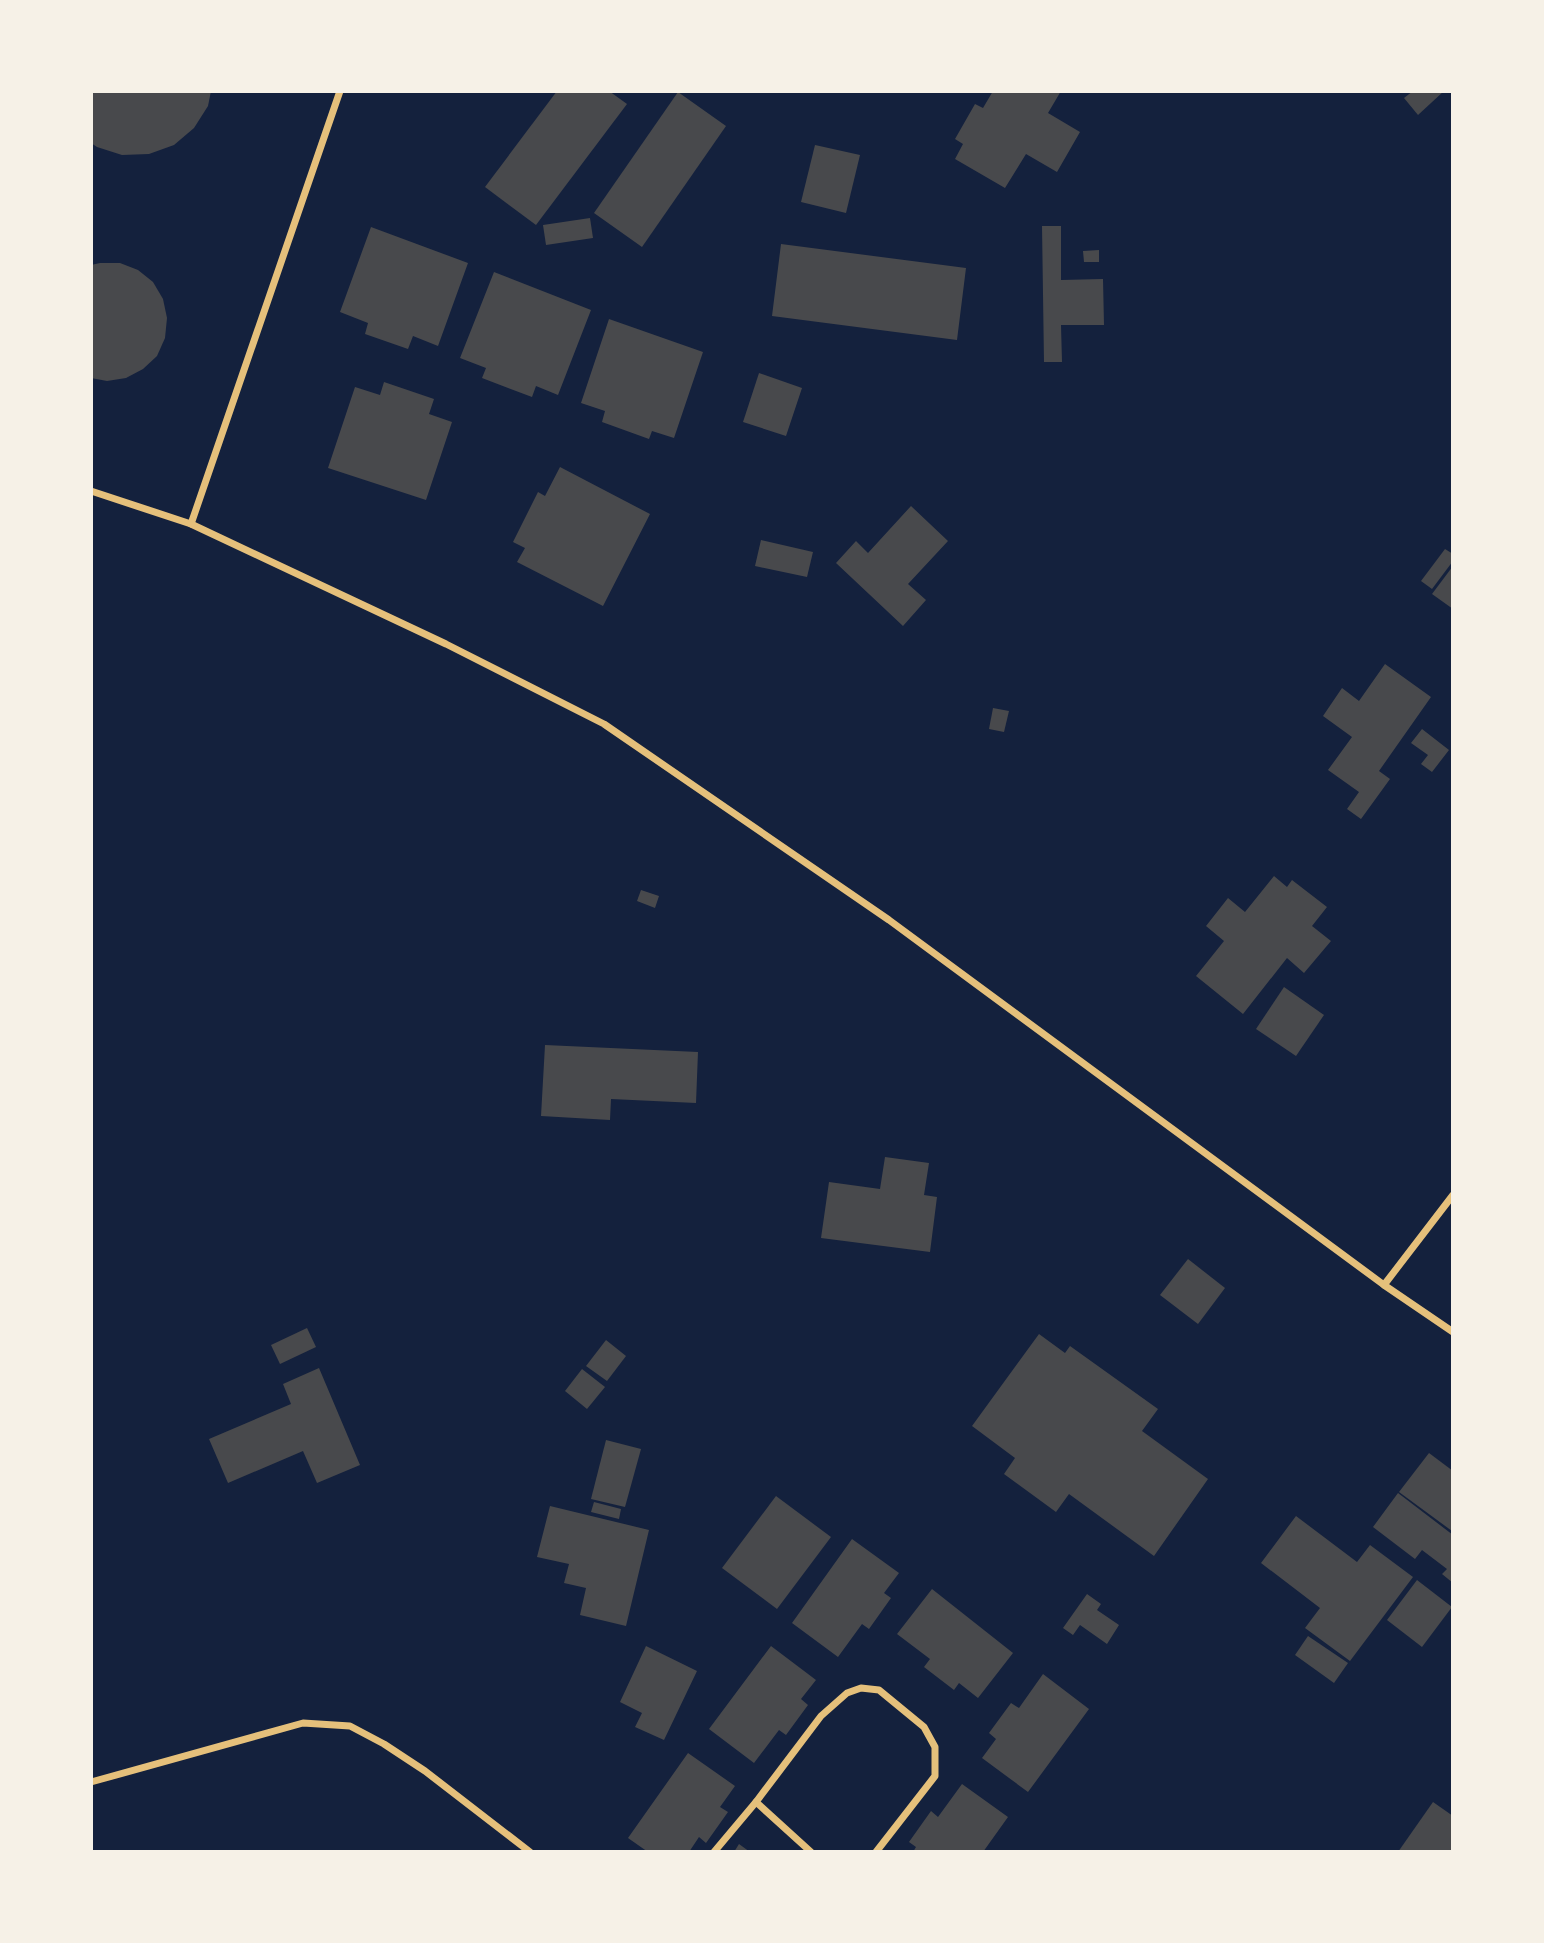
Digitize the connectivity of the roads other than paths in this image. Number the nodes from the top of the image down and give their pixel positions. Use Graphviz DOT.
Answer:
graph roads {
  1 [pos="340,91"];
  2 [pos="91,491"];
  3 [pos="191,524"];
  4 [pos="1453,1195"];
  5 [pos="1384,1285"];
  6 [pos="1453,1332"];
  7 [pos="91,1782"];
  8 [pos="756,1802"];
  9 [pos="530,1852"];
  10 [pos="714,1852"];
  11 [pos="811,1852"];
  12 [pos="876,1852"];
  1 -- 3 [label="street"];
  2 -- 3 [label="street"];
  3 -- 5 [label="street"];
  4 -- 5 [label="street"];
  5 -- 6 [label="street"];
  7 -- 9 [label="street"];
  8 -- 10 [label="street"];
  8 -- 11 [label="street"];
  8 -- 12 [label="street"];
}
